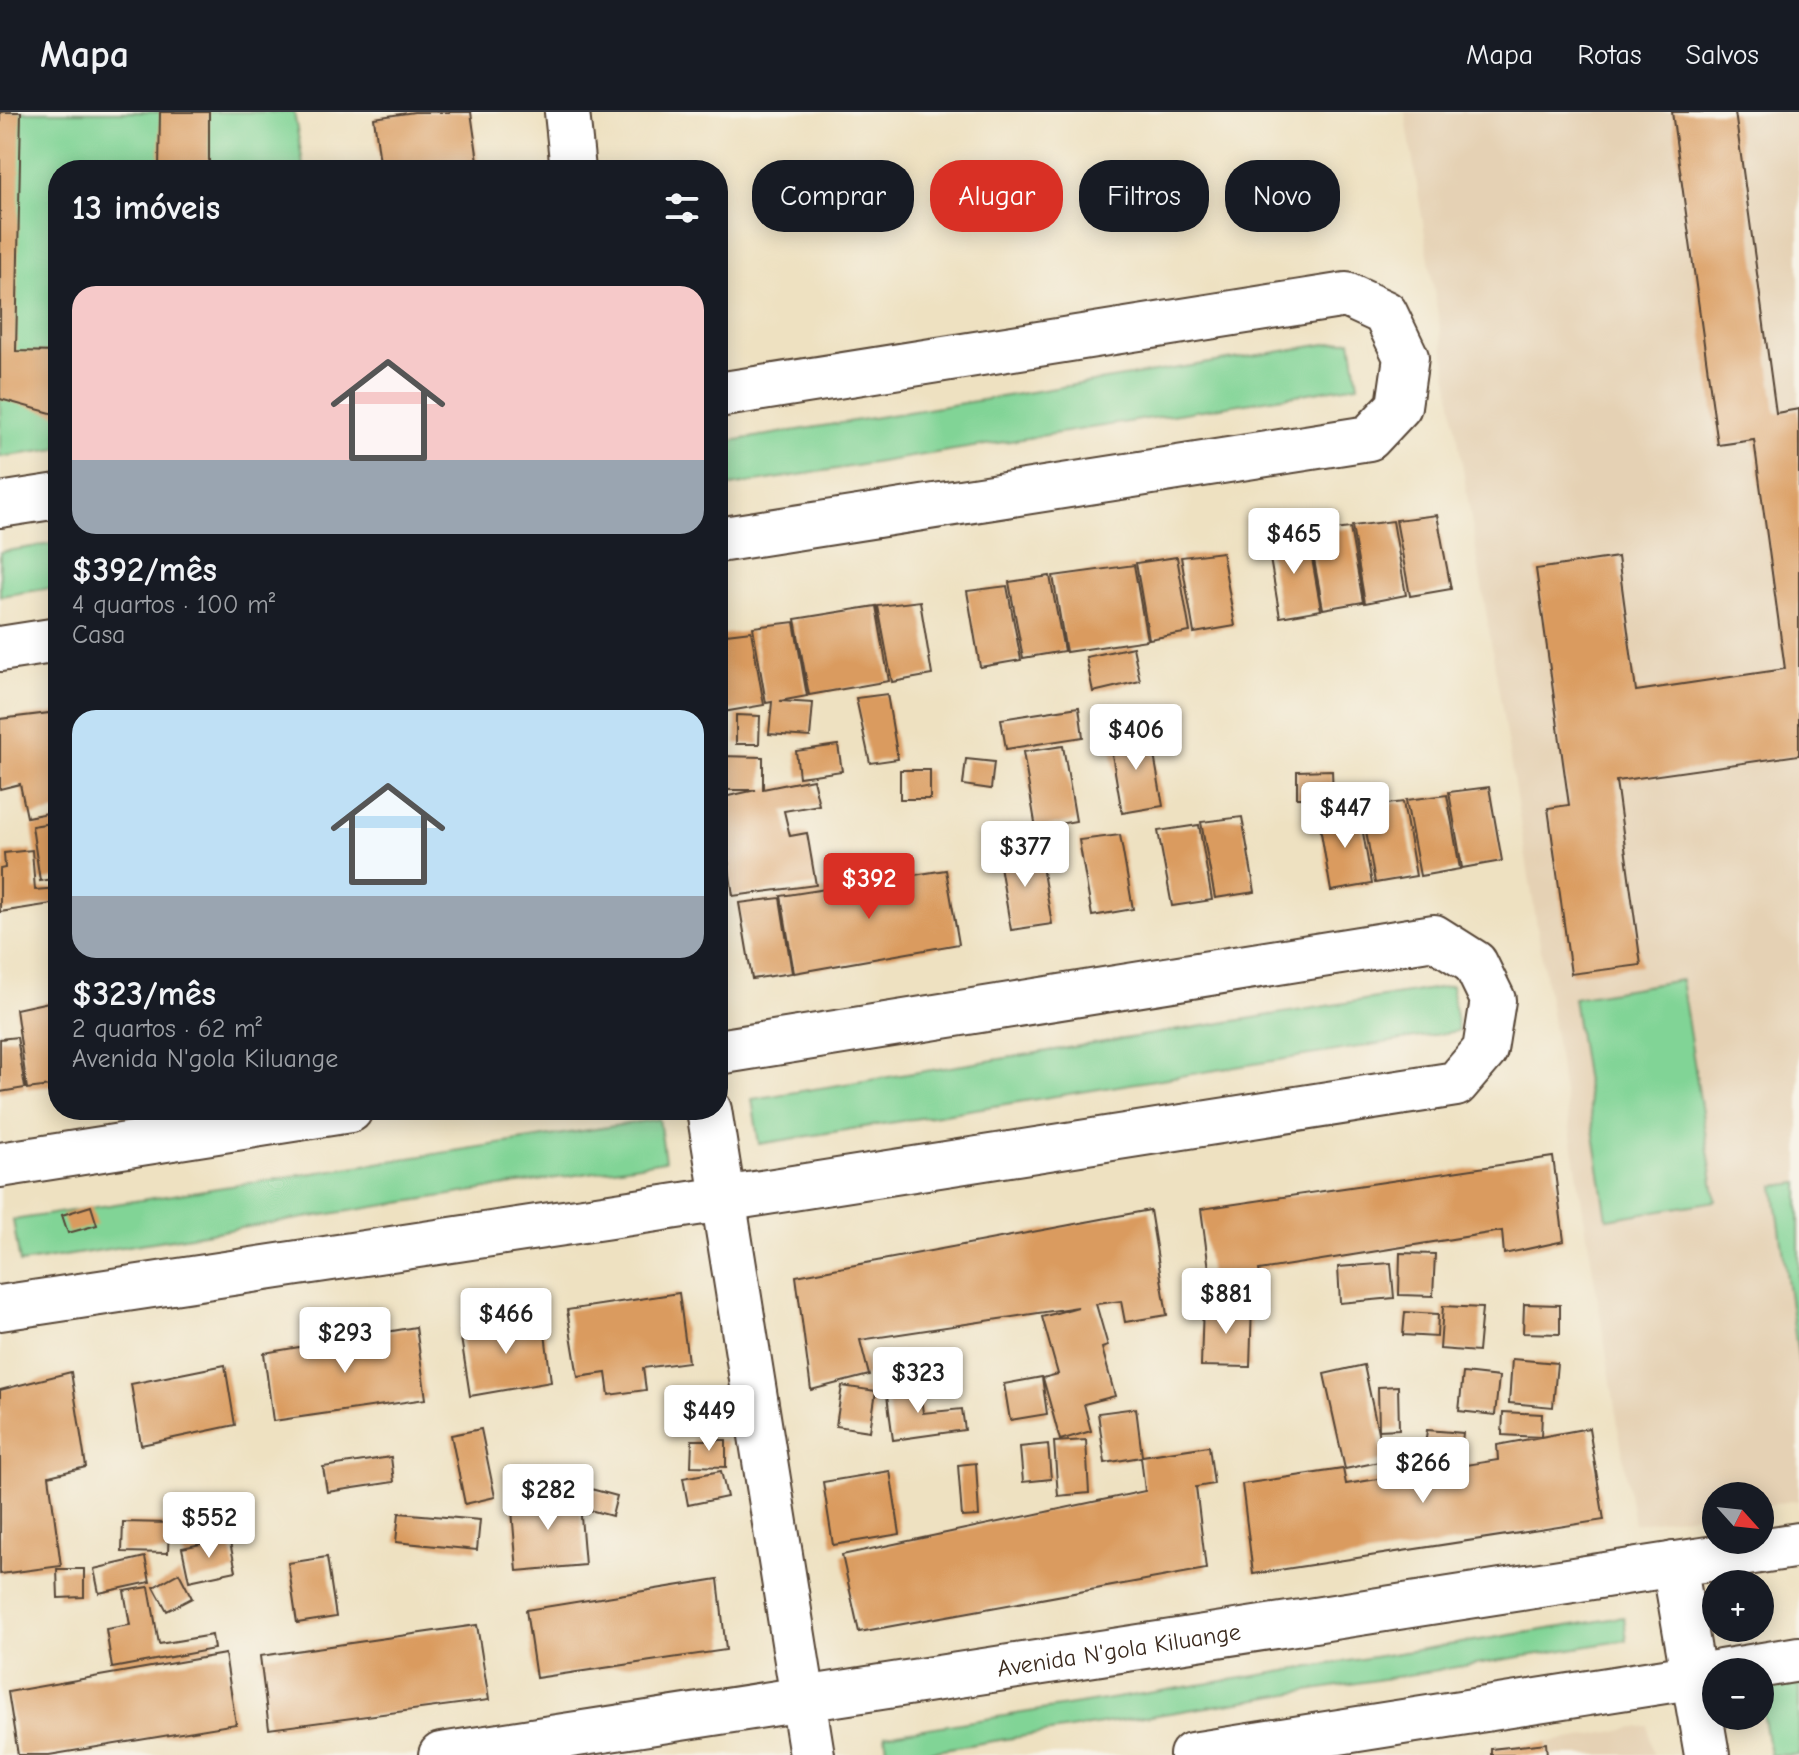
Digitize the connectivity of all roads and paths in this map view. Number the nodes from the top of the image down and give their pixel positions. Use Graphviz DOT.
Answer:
graph roads {
  1 [pos="567,112"];
  2 [pos="572,160"];
  3 [pos="728,393"];
  4 [pos="48,498"];
  5 [pos="0,505"];
  6 [pos="728,538"];
  7 [pos="48,642"];
  8 [pos="0,649"];
  9 [pos="728,1050"];
  10 [pos="286,1120"];
  11 [pos="711,1120"];
  12 [pos="0,1165"];
  13 [pos="723,1199"];
  14 [pos="0,1308"];
  15 [pos="1799,1545"];
  16 [pos="1674,1564"];
  17 [pos="1705,1658"];
  18 [pos="1799,1659"];
  19 [pos="1774,1663"];
  20 [pos="1702,1675"];
  21 [pos="803,1699"];
  22 [pos="1708,1730"];
  23 [pos="441,1755"];
  24 [pos="812,1755"];
  25 [pos="1192,1755"];
  26 [pos="1707,1755"];
  1 -- 2 [label="street"];
  3 -- 6 [label="street"];
  4 -- 5 [label="street"];
  7 -- 8 [label="street"];
  9 -- 13 [label="street"];
  10 -- 12 [label="street"];
  11 -- 13 [label="street"];
  13 -- 14 [label="street"];
  13 -- 21 [label="street"];
  15 -- 16 [label="street, Avenida N'gola Kiluange"];
  16 -- 17 [label="street"];
  16 -- 21 [label="street, Avenida N'gola Kiluange"];
  18 -- 19 [label="street"];
  20 -- 25 [label="street"];
  21 -- 23 [label="street, Avenida N'gola Kiluange"];
  21 -- 24 [label="street"];
  22 -- 26 [label="street"];
}
